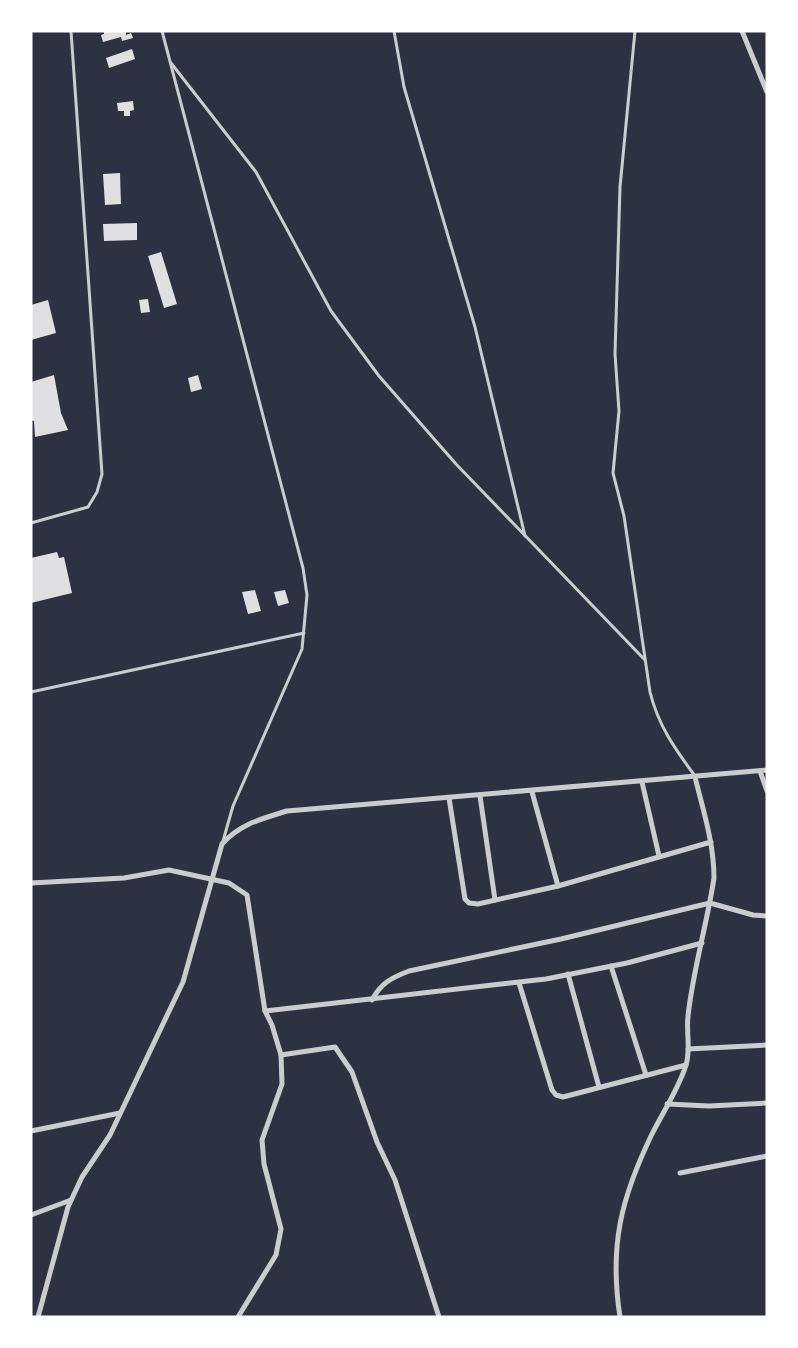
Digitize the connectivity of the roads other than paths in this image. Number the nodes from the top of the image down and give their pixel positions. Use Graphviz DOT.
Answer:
graph roads {
  1 [pos="71,31"];
  2 [pos="162,31"];
  3 [pos="394,31"];
  4 [pos="635,31"];
  5 [pos="742,31"];
  6 [pos="170,62"];
  7 [pos="767,92"];
  8 [pos="31,523"];
  9 [pos="525,536"];
  10 [pos="304,634"];
  11 [pos="644,658"];
  12 [pos="31,692"];
  13 [pos="767,770"];
  14 [pos="760,771"];
  15 [pos="695,777"];
  16 [pos="642,782"];
  17 [pos="767,791"];
  18 [pos="532,792"];
  19 [pos="480,796"];
  20 [pos="449,798"];
  21 [pos="711,842"];
  22 [pos="222,844"];
  23 [pos="659,856"];
  24 [pos="212,879"];
  25 [pos="31,883"];
  26 [pos="558,886"];
  27 [pos="495,900"];
  28 [pos="710,902"];
  29 [pos="767,916"];
  30 [pos="702,943"];
  31 [pos="611,966"];
  32 [pos="568,974"];
  33 [pos="519,983"];
  34 [pos="372,1000"];
  35 [pos="265,1011"];
  36 [pos="767,1045"];
  37 [pos="688,1048"];
  38 [pos="281,1055"];
  39 [pos="686,1065"];
  40 [pos="646,1075"];
  41 [pos="600,1087"];
  42 [pos="767,1103"];
  43 [pos="667,1104"];
  44 [pos="120,1113"];
  45 [pos="31,1130"];
  46 [pos="767,1156"];
  47 [pos="680,1173"];
  48 [pos="72,1199"];
  49 [pos="31,1215"];
  50 [pos="38,1317"];
  51 [pos="238,1317"];
  52 [pos="439,1317"];
  53 [pos="620,1317"];
  1 -- 8 [label="lane"];
  2 -- 6 [label="lane"];
  3 -- 9 [label="lane"];
  4 -- 11 [label="lane"];
  5 -- 7 [label="street"];
  6 -- 9 [label="lane"];
  6 -- 10 [label="lane"];
  9 -- 11 [label="lane"];
  10 -- 12 [label="lane"];
  10 -- 22 [label="lane"];
  11 -- 15 [label="lane"];
  13 -- 14 [label="street"];
  14 -- 15 [label="street"];
  14 -- 17 [label="street"];
  15 -- 16 [label="street"];
  15 -- 21 [label="street"];
  16 -- 18 [label="street"];
  16 -- 23 [label="street"];
  18 -- 19 [label="street"];
  18 -- 26 [label="street"];
  19 -- 20 [label="street"];
  19 -- 27 [label="street"];
  20 -- 22 [label="street"];
  20 -- 27 [label="street"];
  21 -- 23 [label="street"];
  21 -- 28 [label="street"];
  22 -- 24 [label="street"];
  23 -- 26 [label="street"];
  24 -- 25 [label="street"];
  24 -- 35 [label="street"];
  24 -- 44 [label="street"];
  26 -- 27 [label="street"];
  28 -- 29 [label="street"];
  28 -- 30 [label="street"];
  28 -- 34 [label="street"];
  30 -- 31 [label="street"];
  30 -- 37 [label="street"];
  31 -- 32 [label="street"];
  31 -- 40 [label="street"];
  32 -- 33 [label="street"];
  32 -- 41 [label="street"];
  33 -- 34 [label="street"];
  33 -- 41 [label="street"];
  34 -- 35 [label="street"];
  35 -- 38 [label="street"];
  36 -- 37 [label="street"];
  37 -- 39 [label="street"];
  38 -- 51 [label="street"];
  38 -- 52 [label="street"];
  39 -- 40 [label="street"];
  39 -- 43 [label="street"];
  40 -- 41 [label="street"];
  42 -- 43 [label="street"];
  43 -- 53 [label="street"];
  44 -- 45 [label="street"];
  44 -- 48 [label="street"];
  46 -- 47 [label="street"];
  48 -- 49 [label="street"];
  48 -- 50 [label="street"];
}
